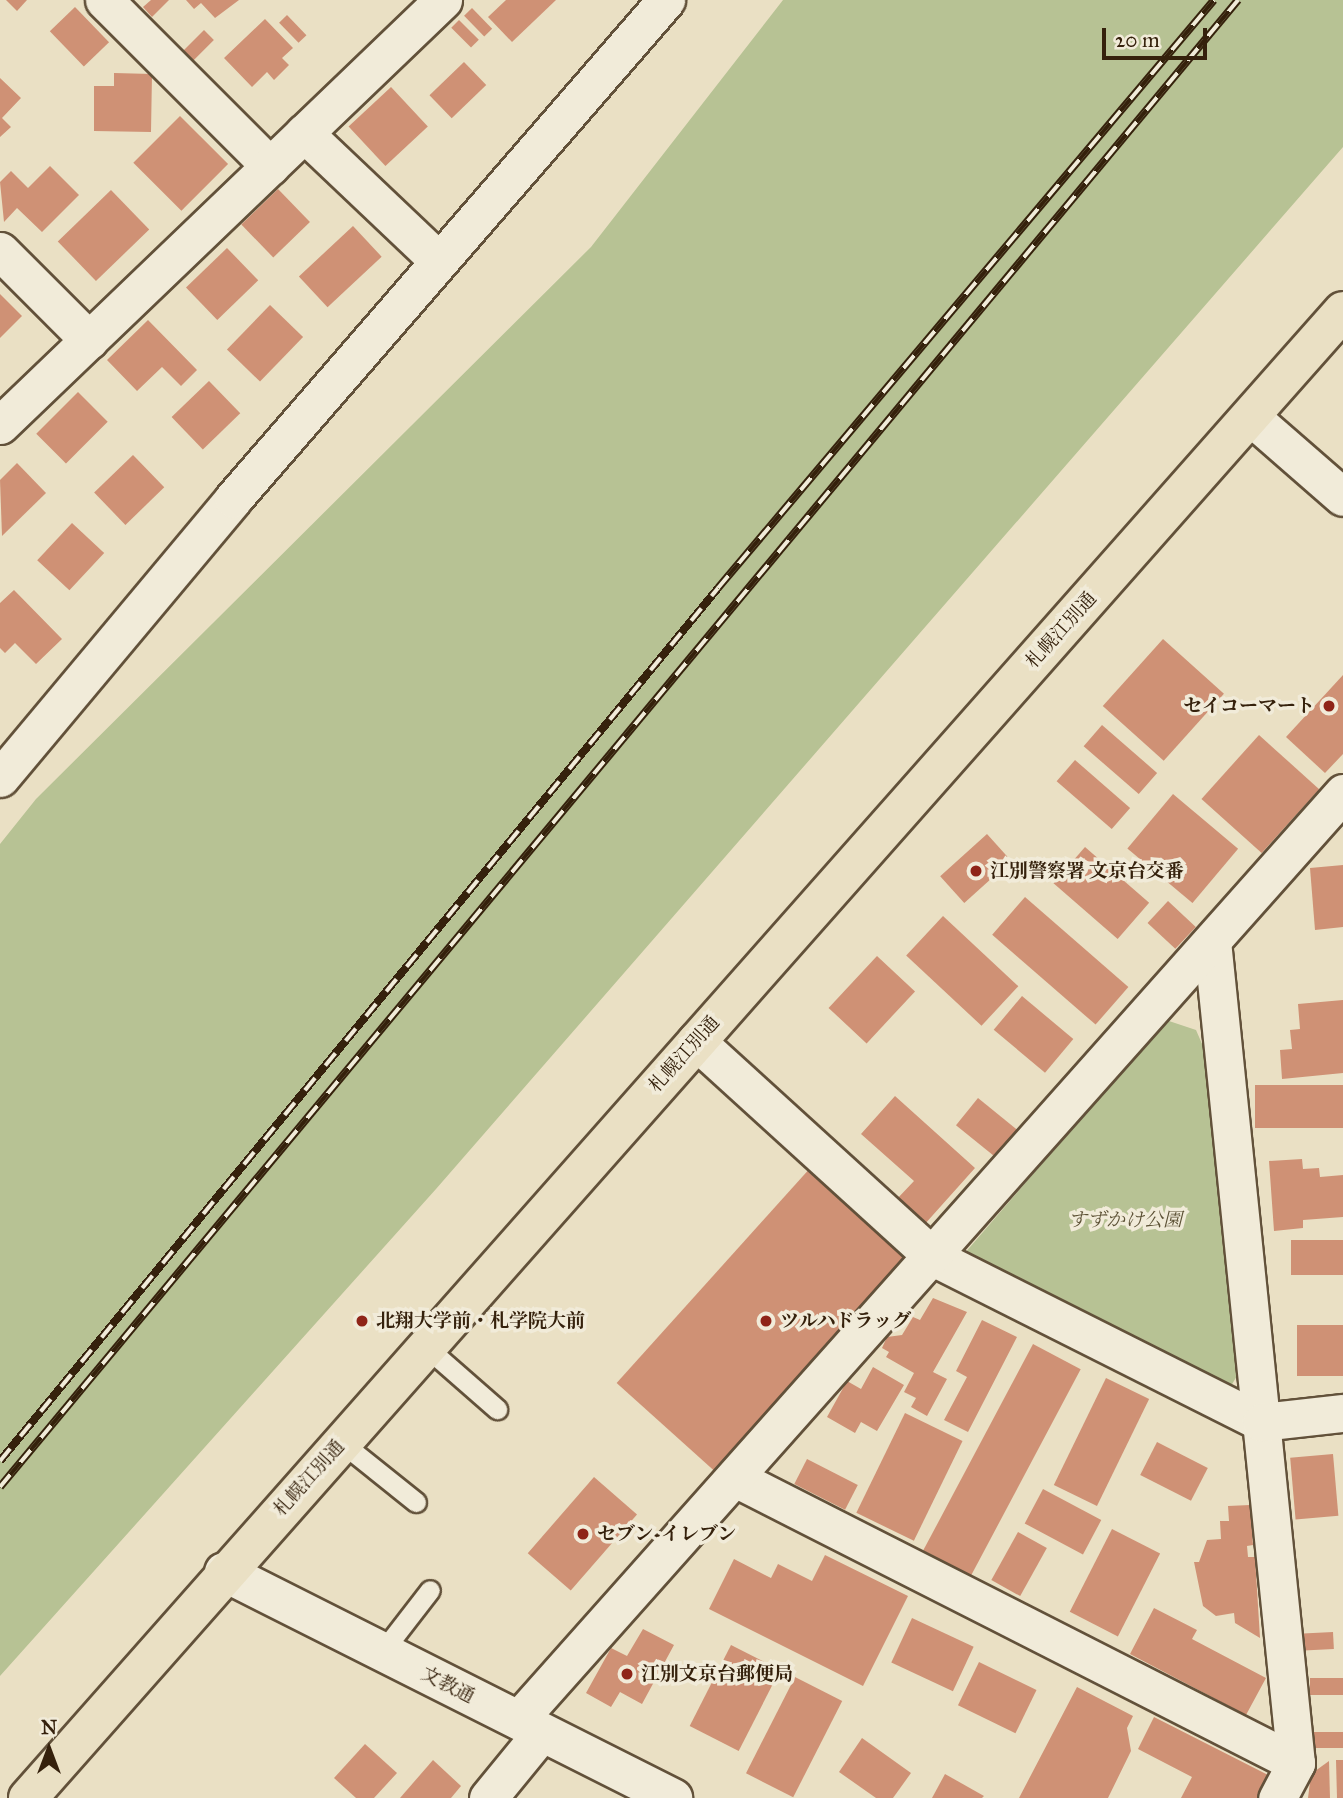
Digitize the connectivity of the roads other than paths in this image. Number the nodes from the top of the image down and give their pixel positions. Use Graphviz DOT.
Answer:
graph roads {
  1 [pos="104,0"];
  2 [pos="443,0"];
  3 [pos="666,0"];
  4 [pos="304,133"];
  5 [pos="270,166"];
  6 [pos="0,251"];
  7 [pos="439,261"];
  8 [pos="1343,311"];
  9 [pos="89,340"];
  10 [pos="1250,416"];
  11 [pos="0,425"];
  12 [pos="1343,497"];
  13 [pos="0,778"];
  14 [pos="1343,793"];
  15 [pos="1212,941"];
  16 [pos="696,1041"];
  17 [pos="933,1257"];
  18 [pos="425,1346"];
  19 [pos="497,1409"];
  20 [pos="1343,1413"];
  21 [pos="1261,1422"];
  22 [pos="341,1442"];
  23 [pos="737,1479"];
  24 [pos="416,1503"];
  25 [pos="223,1572"];
  26 [pos="430,1590"];
  27 [pos="382,1652"];
  28 [pos="530,1726"];
  29 [pos="1296,1763"];
  30 [pos="28,1798"];
  31 [pos="488,1798"];
  32 [pos="673,1798"];
  33 [pos="1277,1798"];
  1 -- 5 [label="street"];
  2 -- 4 [label="street"];
  3 -- 7 [label="street"];
  4 -- 5 [label="street"];
  4 -- 7 [label="street"];
  5 -- 9 [label="street"];
  6 -- 9 [label="street"];
  7 -- 13 [label="street"];
  8 -- 10 [label="highway, 札幌江別通"];
  9 -- 11 [label="street"];
  10 -- 12 [label="street"];
  10 -- 16 [label="highway, 札幌江別通"];
  14 -- 15 [label="street"];
  15 -- 17 [label="street"];
  15 -- 21 [label="street"];
  16 -- 17 [label="street"];
  16 -- 18 [label="highway, 札幌江別通"];
  17 -- 21 [label="street"];
  17 -- 23 [label="street"];
  18 -- 19 [label="lane"];
  18 -- 22 [label="highway, 札幌江別通"];
  20 -- 21 [label="street"];
  21 -- 29 [label="street"];
  22 -- 24 [label="lane"];
  22 -- 25 [label="highway, 札幌江別通"];
  23 -- 28 [label="street"];
  23 -- 29 [label="street"];
  25 -- 27 [label="street, 文教通"];
  25 -- 30 [label="highway, 札幌江別通"];
  26 -- 27 [label="lane"];
  27 -- 28 [label="street, 文教通"];
  28 -- 31 [label="street"];
  28 -- 32 [label="street, 文教通"];
  29 -- 33 [label="street"];
}
